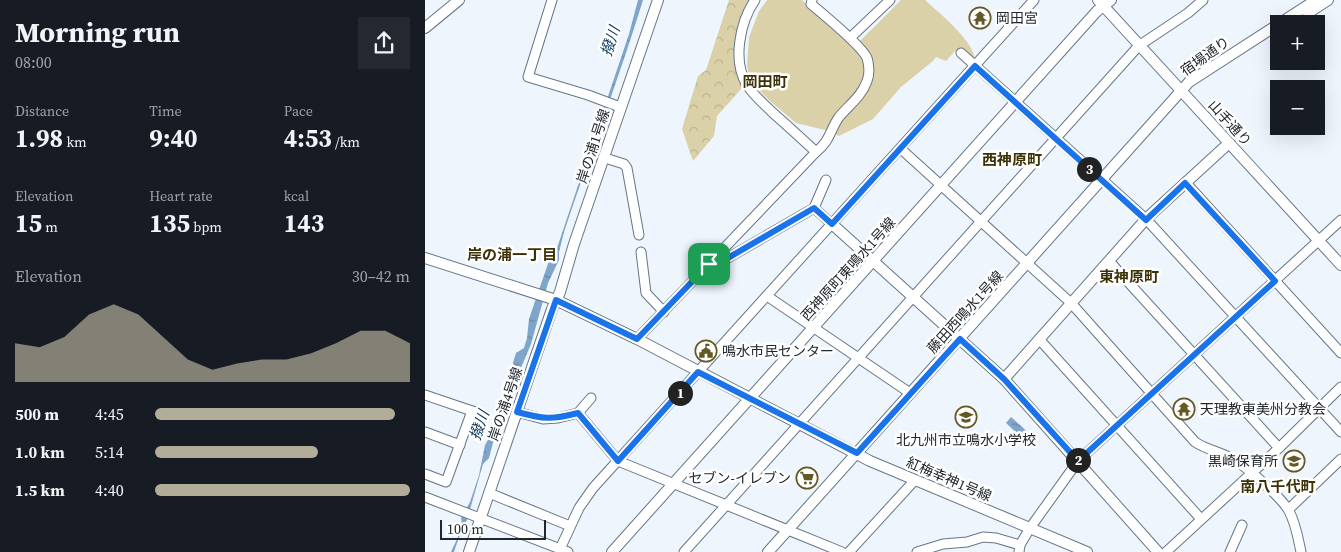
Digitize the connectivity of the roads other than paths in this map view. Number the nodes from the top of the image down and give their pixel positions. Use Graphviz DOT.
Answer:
graph roads {
  1 [pos="459,0"];
  2 [pos="552,0"];
  3 [pos="658,0"];
  4 [pos="755,0"];
  5 [pos="812,0"];
  6 [pos="890,0"];
  7 [pos="1034,0"];
  8 [pos="1203,0"];
  9 [pos="1315,0"];
  10 [pos="1329,0"];
  11 [pos="1104,2"];
  12 [pos="1305,15"];
  13 [pos="425,28"];
  14 [pos="850,38"];
  15 [pos="1270,38"];
  16 [pos="1140,45"];
  17 [pos="961,52"];
  18 [pos="975,66"];
  19 [pos="1182,91"];
  20 [pos="1016,102"];
  21 [pos="617,106"];
  22 [pos="1055,138"];
  23 [pos="1229,143"];
  24 [pos="901,149"];
  25 [pos="816,152"];
  26 [pos="605,158"];
  27 [pos="826,180"];
  28 [pos="1100,180"];
  29 [pos="1185,183"];
  30 [pos="941,186"];
  31 [pos="814,208"];
  32 [pos="1146,220"];
  33 [pos="1341,220"];
  34 [pos="980,222"];
  35 [pos="832,224"];
  36 [pos="639,235"];
  37 [pos="1319,241"];
  38 [pos="641,252"];
  39 [pos="425,258"];
  40 [pos="1109,261"];
  41 [pos="873,262"];
  42 [pos="1028,263"];
  43 [pos="709,264"];
  44 [pos="1341,265"];
  45 [pos="1275,281"];
  46 [pos="767,296"];
  47 [pos="913,297"];
  48 [pos="556,300"];
  49 [pos="1071,303"];
  50 [pos="664,312"];
  51 [pos="1235,317"];
  52 [pos="813,328"];
  53 [pos="637,339"];
  54 [pos="960,339"];
  55 [pos="1039,339"];
  56 [pos="1341,353"];
  57 [pos="1195,354"];
  58 [pos="858,358"];
  59 [pos="698,372"];
  60 [pos="1004,379"];
  61 [pos="1341,387"];
  62 [pos="1152,392"];
  63 [pos="910,393"];
  64 [pos="425,395"];
  65 [pos="591,398"];
  66 [pos="750,398"];
  67 [pos="1318,408"];
  68 [pos="472,411"];
  69 [pos="517,412"];
  70 [pos="578,413"];
  71 [pos="484,415"];
  72 [pos="799,424"];
  73 [pos="1117,425"];
  74 [pos="425,432"];
  75 [pos="1341,432"];
  76 [pos="460,444"];
  77 [pos="1279,448"];
  78 [pos="857,453"];
  79 [pos="1341,459"];
  80 [pos="618,461"];
  81 [pos="1078,461"];
  82 [pos="1253,472"];
  83 [pos="425,474"];
  84 [pos="915,480"];
  85 [pos="673,483"];
  86 [pos="489,493"];
  87 [pos="425,497"];
  88 [pos="726,505"];
  89 [pos="1289,509"];
  90 [pos="479,518"];
  91 [pos="1201,519"];
  92 [pos="1242,525"];
  93 [pos="570,526"];
  94 [pos="1030,528"];
  95 [pos="789,530"];
  96 [pos="1019,549"];
  97 [pos="564,550"];
  98 [pos="469,552"];
  99 [pos="612,552"];
  100 [pos="684,552"];
  101 [pos="768,552"];
  102 [pos="842,552"];
  103 [pos="849,552"];
  104 [pos="917,552"];
  105 [pos="1087,552"];
  106 [pos="1158,552"];
  107 [pos="1166,552"];
  108 [pos="1230,552"];
  109 [pos="1301,552"];
  1 -- 13 [label="street"];
  2 -- 21 [label="street"];
  3 -- 21 [label="street, 岸の浦1号線"];
  4 -- 25 [label="street"];
  5 -- 14 [label="street"];
  6 -- 14 [label="street"];
  7 -- 18 [label="street"];
  8 -- 16 [label="street"];
  9 -- 19 [label="street, 宿場通り"];
  10 -- 12 [label="street"];
  11 -- 16 [label="street, 山手通り"];
  11 -- 20 [label="street, 西神原町東鳴水1号線"];
  14 -- 25 [label="street"];
  15 -- 19 [label="street, 宿場通り"];
  16 -- 19 [label="street, 山手通り"];
  16 -- 22 [label="street"];
  17 -- 18 [label="street"];
  18 -- 20 [label="street"];
  18 -- 24 [label="street"];
  19 -- 23 [label="street, 山手通り"];
  19 -- 28 [label="street, 藤田西鳴水1号線"];
  20 -- 22 [label="street"];
  20 -- 30 [label="street, 西神原町東鳴水1号線"];
  21 -- 26 [label="street, 岸の浦1号線"];
  22 -- 28 [label="street"];
  22 -- 34 [label="street"];
  23 -- 29 [label="street"];
  23 -- 37 [label="street, 山手通り"];
  24 -- 30 [label="street"];
  24 -- 35 [label="street"];
  25 -- 43 [label="street"];
  26 -- 36 [label="street"];
  26 -- 48 [label="street, 岸の浦1号線"];
  27 -- 31 [label="street"];
  28 -- 32 [label="street"];
  28 -- 42 [label="street, 藤田西鳴水1号線"];
  29 -- 32 [label="street"];
  29 -- 45 [label="street"];
  30 -- 34 [label="street"];
  30 -- 41 [label="street, 西神原町東鳴水1号線"];
  31 -- 35 [label="street"];
  31 -- 43 [label="street"];
  32 -- 40 [label="street"];
  32 -- 51 [label="street"];
  33 -- 37 [label="street"];
  34 -- 42 [label="street"];
  34 -- 47 [label="street"];
  35 -- 41 [label="street"];
  35 -- 46 [label="street"];
  37 -- 44 [label="street, 山手通り"];
  37 -- 45 [label="street"];
  38 -- 50 [label="street"];
  39 -- 48 [label="street, 紅梅幸神1号線"];
  40 -- 49 [label="street"];
  40 -- 57 [label="street"];
  41 -- 47 [label="street"];
  41 -- 52 [label="street, 西神原町東鳴水1号線"];
  42 -- 49 [label="street"];
  42 -- 54 [label="street, 藤田西鳴水1号線"];
  43 -- 50 [label="street"];
  45 -- 51 [label="street"];
  45 -- 56 [label="street"];
  46 -- 52 [label="street"];
  46 -- 59 [label="street"];
  47 -- 54 [label="street"];
  47 -- 58 [label="street"];
  48 -- 53 [label="street, 紅梅幸神1号線"];
  48 -- 69 [label="street, 岸の浦4号線"];
  49 -- 55 [label="street"];
  49 -- 62 [label="street"];
  50 -- 53 [label="street"];
  51 -- 57 [label="street"];
  51 -- 67 [label="street"];
  52 -- 58 [label="street"];
  52 -- 66 [label="street, 西神原町東鳴水1号線"];
  53 -- 59 [label="street, 紅梅幸神1号線"];
  54 -- 60 [label="street"];
  54 -- 63 [label="street, 藤田西鳴水1号線"];
  55 -- 60 [label="street"];
  55 -- 73 [label="street"];
  57 -- 62 [label="street"];
  57 -- 77 [label="street"];
  58 -- 63 [label="street"];
  58 -- 72 [label="street"];
  59 -- 66 [label="street, 紅梅幸神1号線"];
  59 -- 80 [label="street"];
  60 -- 81 [label="street"];
  61 -- 67 [label="street"];
  62 -- 73 [label="street"];
  62 -- 82 [label="street"];
  63 -- 78 [label="street, 藤田西鳴水1号線"];
  64 -- 68 [label="street"];
  65 -- 70 [label="street"];
  66 -- 72 [label="street, 紅梅幸神1号線"];
  66 -- 85 [label="street, 西神原町東鳴水1号線"];
  67 -- 75 [label="street"];
  67 -- 77 [label="street"];
  68 -- 71 [label="street"];
  68 -- 76 [label="street"];
  69 -- 70 [label="street"];
  69 -- 86 [label="street, 岸の浦4号線"];
  70 -- 80 [label="street"];
  72 -- 78 [label="street, 紅梅幸神1号線"];
  72 -- 88 [label="street"];
  73 -- 81 [label="street"];
  73 -- 91 [label="street"];
  74 -- 76 [label="street"];
  76 -- 83 [label="street"];
  77 -- 82 [label="street"];
  78 -- 84 [label="street, 紅梅幸神1号線"];
  78 -- 95 [label="street, 藤田西鳴水1号線"];
  79 -- 89 [label="street"];
  80 -- 85 [label="street"];
  80 -- 93 [label="street"];
  81 -- 94 [label="street"];
  81 -- 106 [label="street"];
  82 -- 89 [label="street"];
  82 -- 91 [label="street"];
  84 -- 94 [label="street, 紅梅幸神1号線"];
  84 -- 103 [label="street"];
  85 -- 88 [label="street"];
  85 -- 99 [label="street, 西神原町東鳴水1号線"];
  86 -- 90 [label="street, 岸の浦4号線"];
  86 -- 93 [label="street"];
  87 -- 90 [label="street"];
  88 -- 95 [label="street"];
  88 -- 100 [label="street"];
  89 -- 109 [label="street"];
  90 -- 97 [label="street"];
  90 -- 98 [label="street, 岸の浦4号線"];
  91 -- 107 [label="street"];
  92 -- 108 [label="street"];
  93 -- 97 [label="street"];
  94 -- 96 [label="street"];
  94 -- 105 [label="street, 紅梅幸神1号線"];
  95 -- 101 [label="street, 藤田西鳴水1号線"];
  95 -- 102 [label="street"];
  96 -- 104 [label="street"];
}
